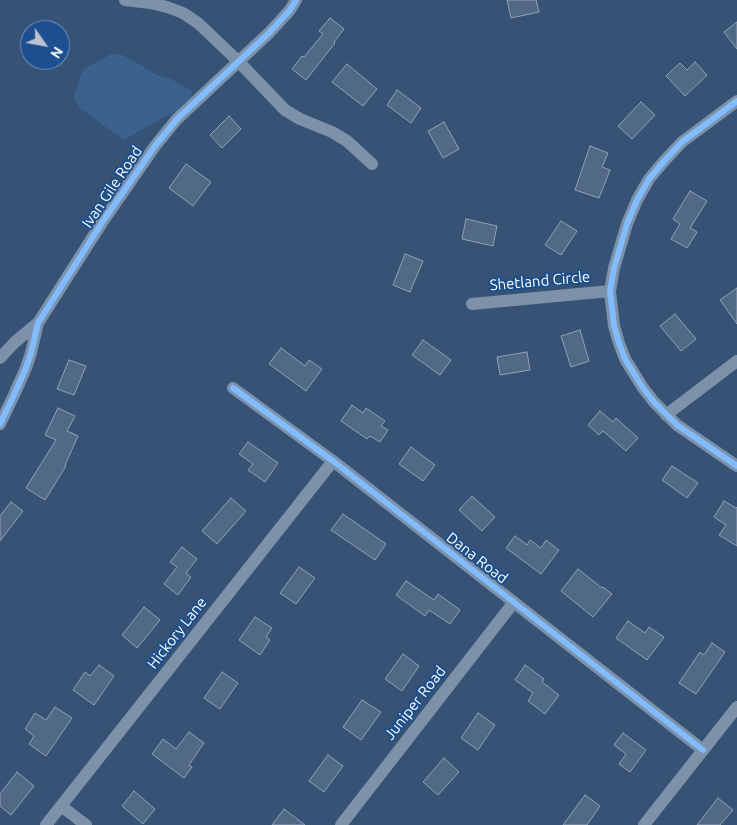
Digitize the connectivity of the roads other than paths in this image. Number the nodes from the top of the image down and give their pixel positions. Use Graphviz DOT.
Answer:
graph roads {
  1 [pos="125,0"];
  2 [pos="296,0"];
  3 [pos="239,62"];
  4 [pos="737,101"];
  5 [pos="372,164"];
  6 [pos="610,291"];
  7 [pos="472,304"];
  8 [pos="38,323"];
  9 [pos="0,358"];
  10 [pos="737,361"];
  11 [pos="233,388"];
  12 [pos="666,415"];
  13 [pos="0,424"];
  14 [pos="333,461"];
  15 [pos="737,466"];
  16 [pos="514,602"];
  17 [pos="737,707"];
  18 [pos="703,750"];
  19 [pos="61,806"];
  20 [pos="46,825"];
  21 [pos="86,825"];
  22 [pos="342,825"];
  23 [pos="644,825"];
  1 -- 3 [label="street"];
  2 -- 3 [label="street, Ivan Gile Road"];
  3 -- 5 [label="street"];
  3 -- 8 [label="street, Ivan Gile Road"];
  4 -- 6 [label="street"];
  6 -- 7 [label="street, Shetland Circle"];
  6 -- 12 [label="street"];
  8 -- 9 [label="street, Ivan Gile Road"];
  8 -- 13 [label="street, Ivan Gile Road"];
  10 -- 12 [label="street"];
  11 -- 14 [label="street, Dana Road"];
  12 -- 15 [label="street"];
  14 -- 16 [label="street, Dana Road"];
  14 -- 19 [label="street, Hickory Lane"];
  16 -- 18 [label="street, Dana Road"];
  16 -- 22 [label="street, Juniper Road"];
  17 -- 18 [label="street"];
  18 -- 23 [label="street"];
  19 -- 20 [label="street, Hickory Lane"];
  19 -- 21 [label="street"];
}
